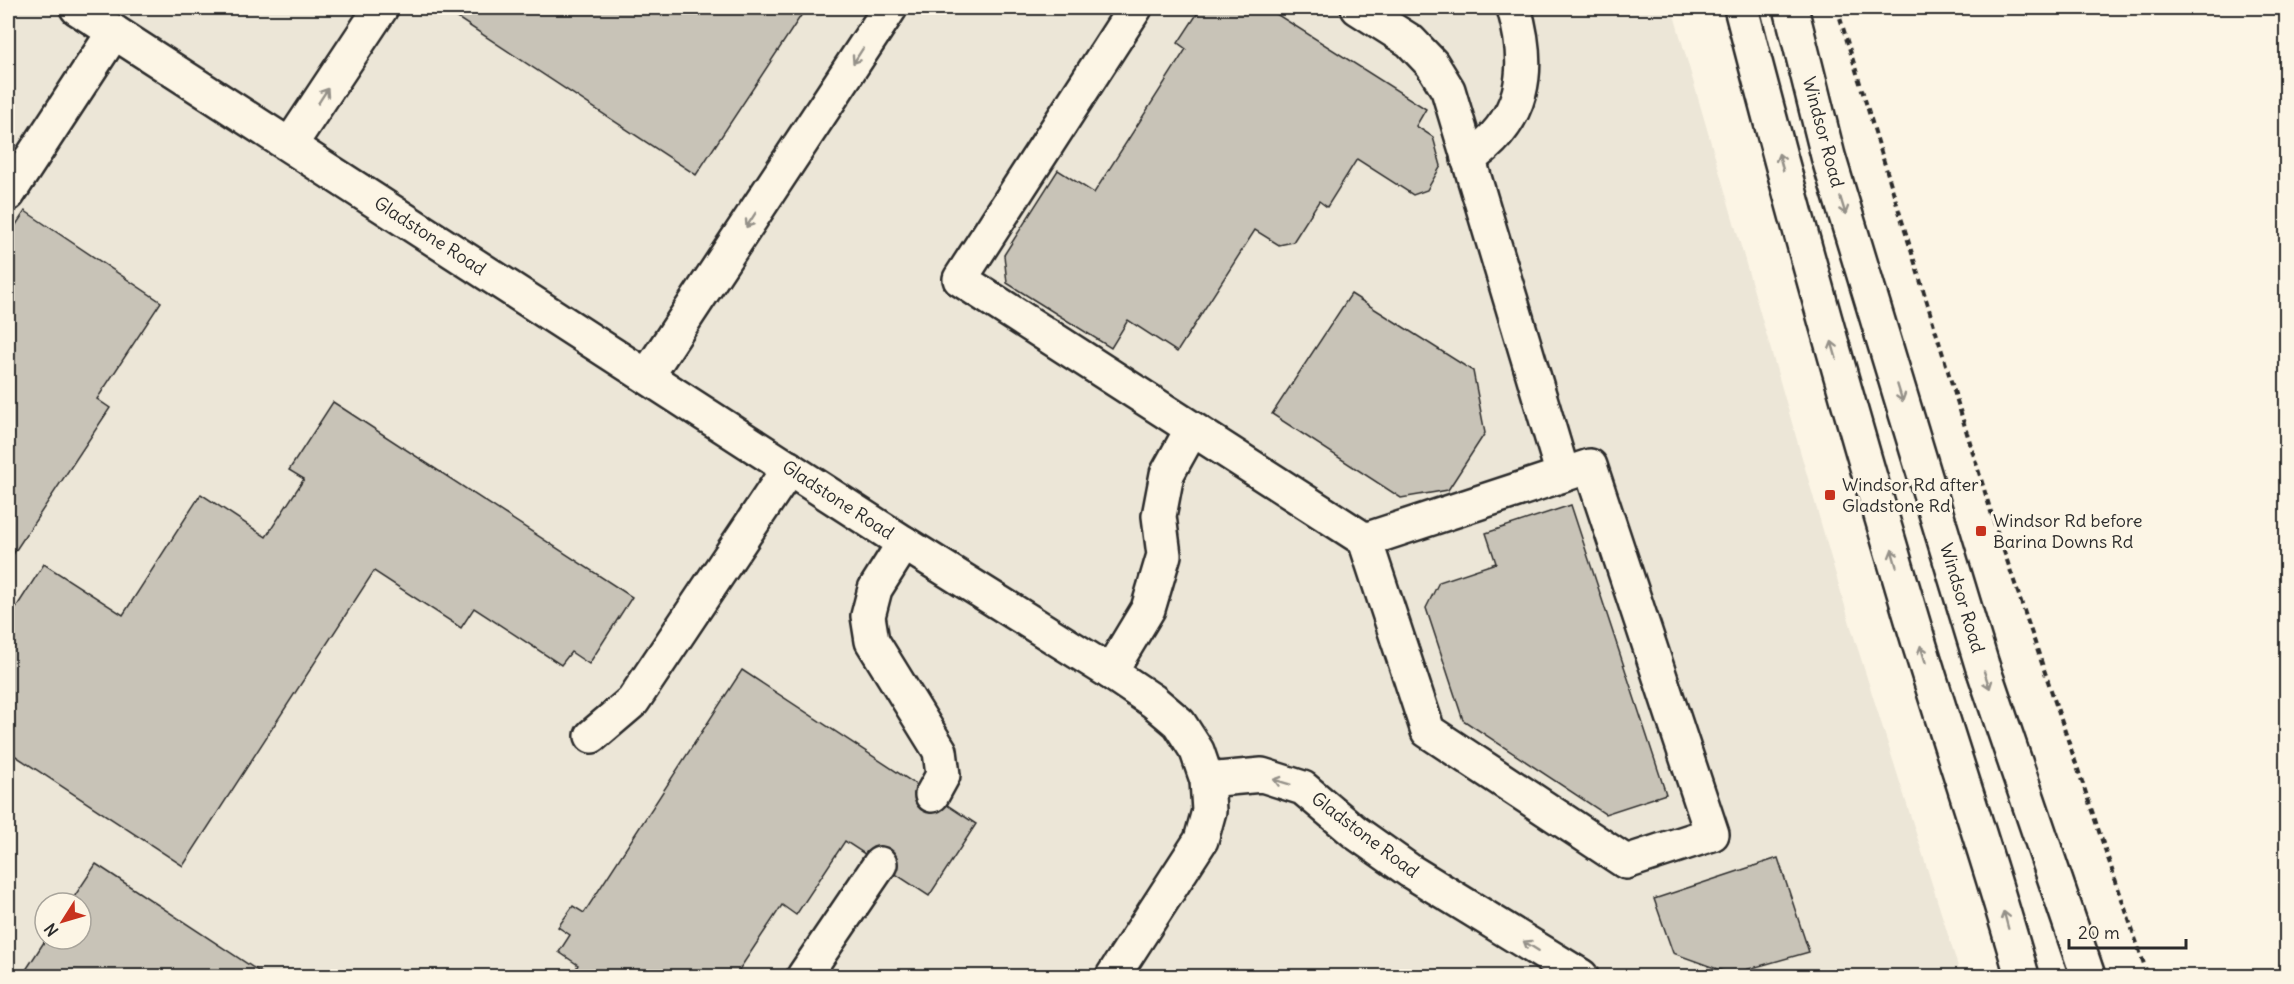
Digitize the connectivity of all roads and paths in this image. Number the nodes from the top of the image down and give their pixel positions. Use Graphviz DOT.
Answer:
graph roads {
  1 [pos="77,8"];
  2 [pos="381,8"];
  3 [pos="890,8"];
  4 [pos="1135,8"];
  5 [pos="1359,8"];
  6 [pos="1514,8"];
  7 [pos="1741,8"];
  8 [pos="1791,8"];
  9 [pos="1838,8"];
  10 [pos="114,32"];
  11 [pos="290,145"];
  12 [pos="1468,159"];
  13 [pos="8,194"];
  14 [pos="647,376"];
  15 [pos="1192,429"];
  16 [pos="789,468"];
  17 [pos="1563,475"];
  18 [pos="1365,540"];
  19 [pos="904,543"];
  20 [pos="1110,672"];
  21 [pos="592,736"];
  22 [pos="1207,780"];
  23 [pos="932,795"];
  24 [pos="880,864"];
  25 [pos="804,976"];
  26 [pos="1113,976"];
  27 [pos="1581,976"];
  28 [pos="2022,976"];
  29 [pos="2088,976"];
  30 [pos="2148,976"];
  1 -- 10 [label="street, Gladstone Road"];
  11 -- 2 [label="street, one-way"];
  3 -- 14 [label="street, one-way"];
  4 -- 15 [label="street"];
  5 -- 12 [label="street"];
  6 -- 12 [label="street"];
  28 -- 7 [label="street, one-way"];
  8 -- 29 [label="street, Windsor Road, one-way"];
  9 -- 30 [label="path"];
  10 -- 11 [label="street, Gladstone Road"];
  10 -- 13 [label="street"];
  11 -- 14 [label="street, Gladstone Road"];
  12 -- 17 [label="street"];
  14 -- 16 [label="street, Gladstone Road"];
  15 -- 18 [label="street"];
  15 -- 20 [label="street"];
  16 -- 19 [label="street, Gladstone Road"];
  16 -- 21 [label="street"];
  17 -- 18 [label="street"];
  17 -- 18 [label="street"];
  19 -- 20 [label="street, Gladstone Road"];
  19 -- 23 [label="street"];
  20 -- 22 [label="street, Gladstone Road"];
  22 -- 26 [label="street"];
  27 -- 22 [label="street, Gladstone Road, one-way"];
  24 -- 25 [label="street"];
}
